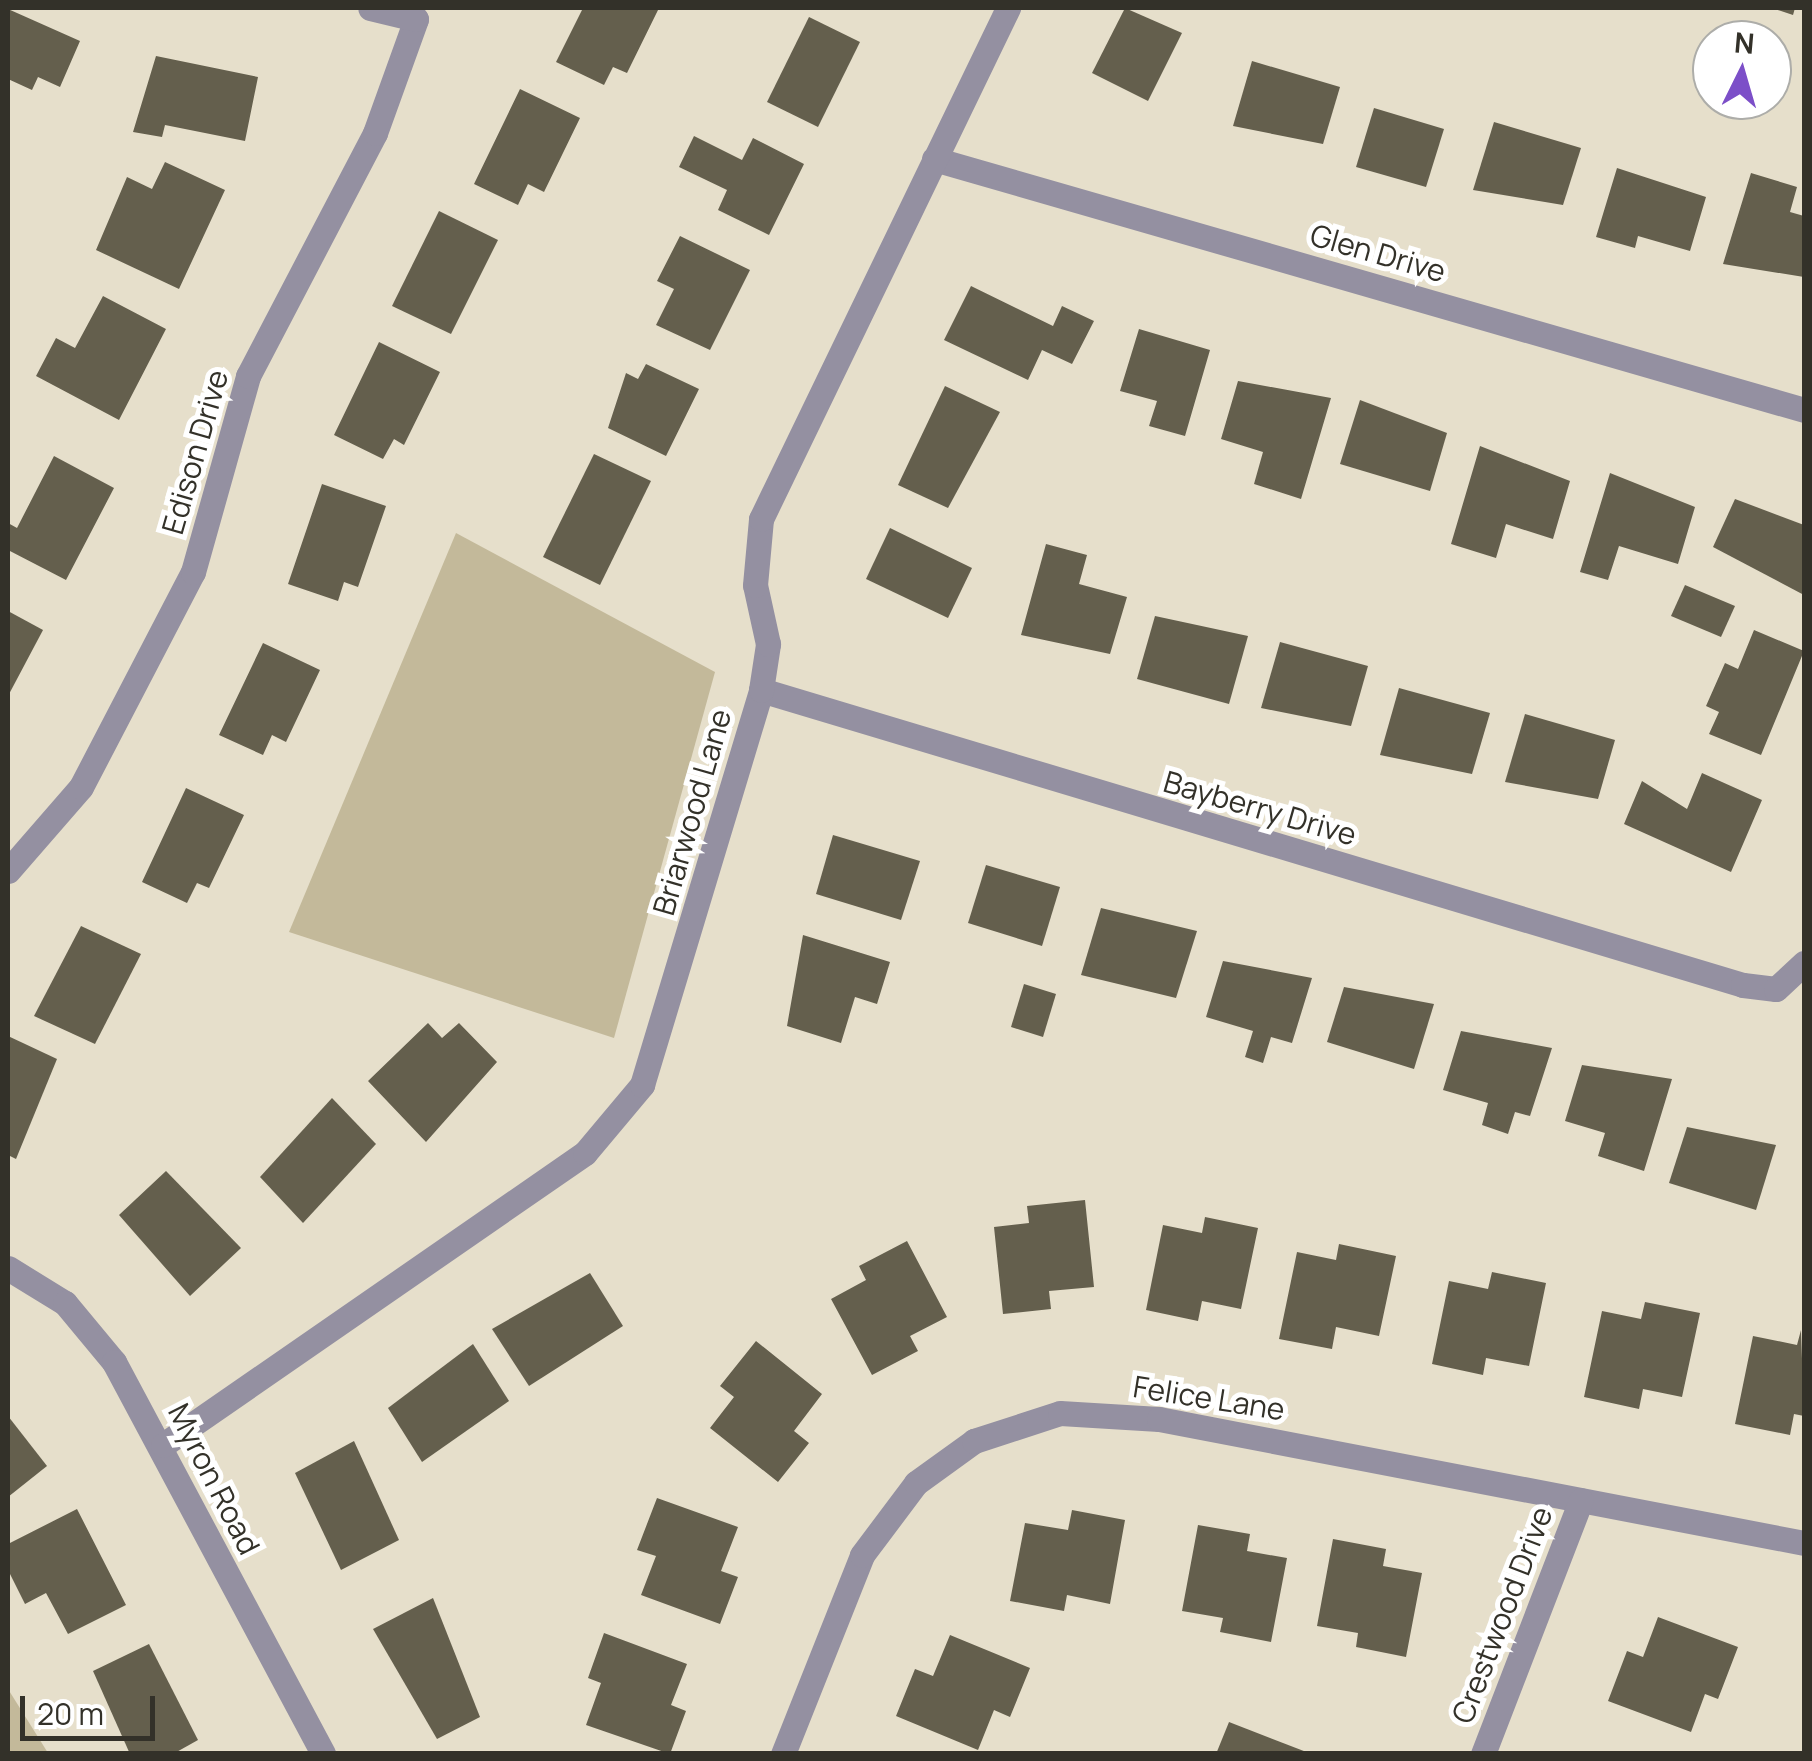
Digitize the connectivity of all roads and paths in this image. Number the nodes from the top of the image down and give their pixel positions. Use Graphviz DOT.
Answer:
graph roads {
  1 [pos="370,8"];
  2 [pos="1008,8"];
  3 [pos="934,159"];
  4 [pos="1804,410"];
  5 [pos="761,690"];
  6 [pos="8,870"];
  7 [pos="1804,963"];
  8 [pos="8,1268"];
  9 [pos="163,1445"];
  10 [pos="1581,1500"];
  11 [pos="1804,1544"];
  12 [pos="323,1754"];
  13 [pos="783,1754"];
  14 [pos="1483,1754"];
  1 -- 6 [label="street, Edison Drive"];
  2 -- 3 [label="street, Briarwood Lane"];
  3 -- 4 [label="street, Glen Drive"];
  3 -- 5 [label="street, Briarwood Lane"];
  5 -- 7 [label="street, Bayberry Drive"];
  5 -- 9 [label="street, Briarwood Lane"];
  8 -- 9 [label="street, Myron Road"];
  9 -- 12 [label="street, Myron Road"];
  10 -- 11 [label="street, Felice Lane"];
  10 -- 13 [label="street, Felice Lane"];
  10 -- 14 [label="street, Crestwood Drive"];
}
